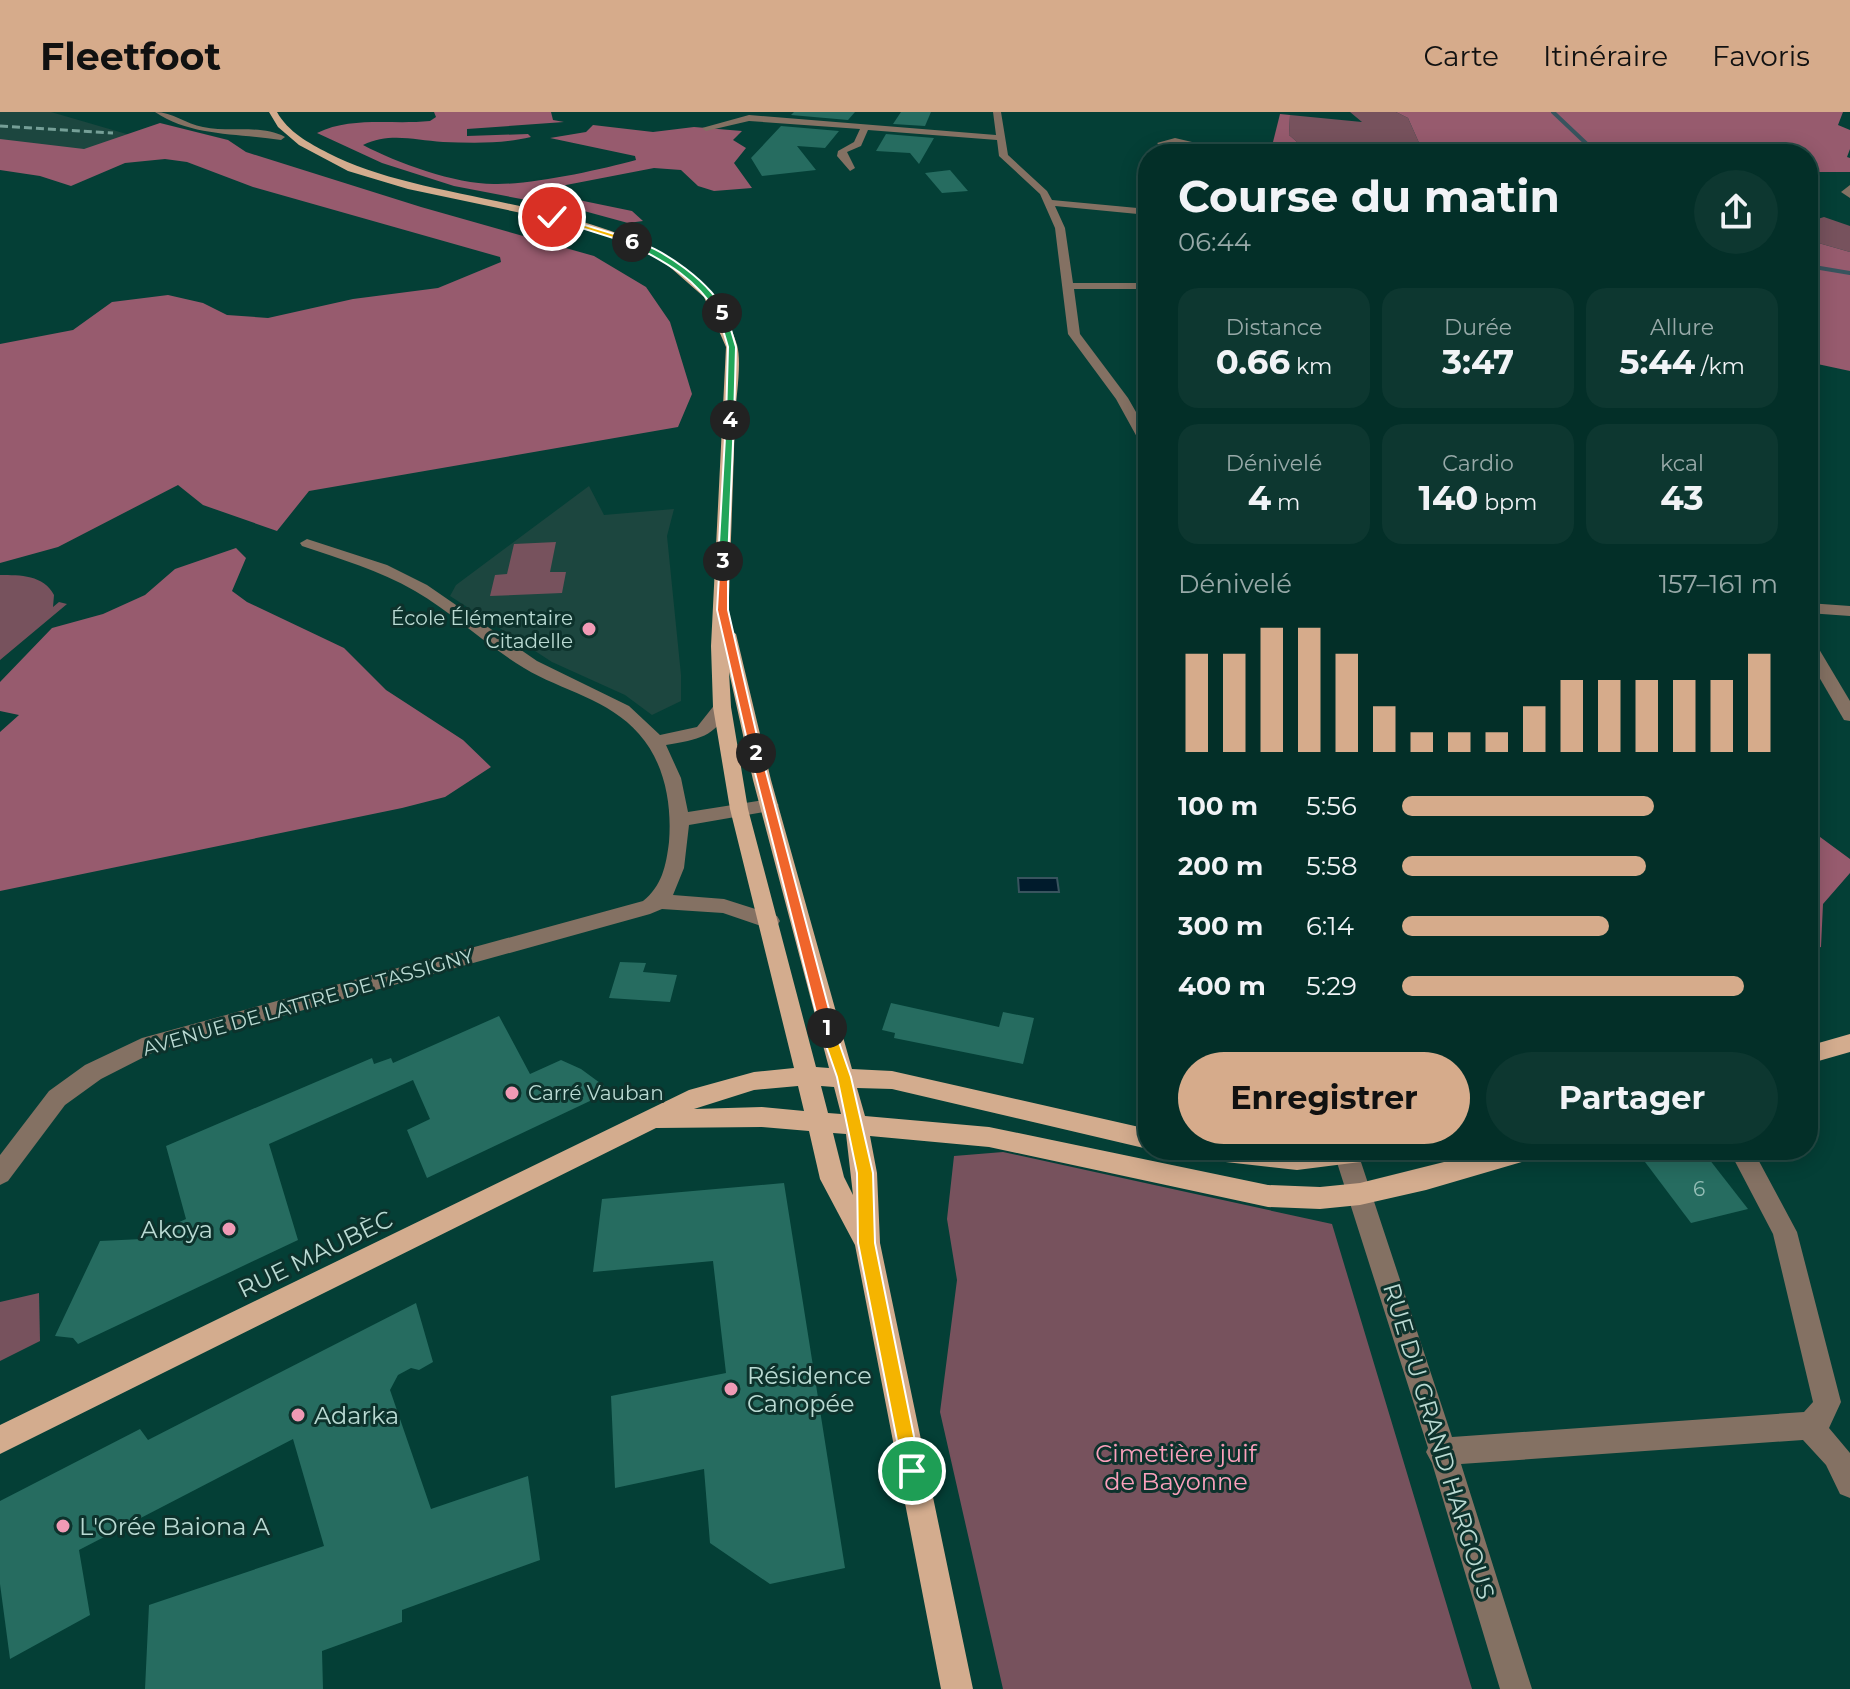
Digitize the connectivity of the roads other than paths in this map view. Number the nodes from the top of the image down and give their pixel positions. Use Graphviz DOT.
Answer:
graph roads {
  1 [pos="159,112"];
  2 [pos="997,112"];
  3 [pos="269,115"];
  4 [pos="879,115"];
  5 [pos="870,127"];
  6 [pos="706,128"];
  7 [pos="243,131"];
  8 [pos="281,137"];
  9 [pos="999,138"];
  10 [pos="850,168"];
  11 [pos="1850,188"];
  12 [pos="1850,195"];
  13 [pos="1050,203"];
  14 [pos="1138,211"];
  15 [pos="574,223"];
  16 [pos="1067,286"];
  17 [pos="1138,286"];
  18 [pos="1138,427"];
  19 [pos="307,543"];
  20 [pos="1818,609"];
  21 [pos="722,610"];
  22 [pos="1850,611"];
  23 [pos="1818,661"];
  24 [pos="722,707"];
  25 [pos="1850,716"];
  26 [pos="656,742"];
  27 [pos="770,805"];
  28 [pos="739,809"];
  29 [pos="680,820"];
  30 [pos="659,901"];
  31 [pos="770,921"];
  32 [pos="1850,1043"];
  33 [pos="1818,1052"];
  34 [pos="808,1076"];
  35 [pos="844,1077"];
  36 [pos="656,1120"];
  37 [pos="818,1121"];
  38 [pos="856,1126"];
  39 [pos="1138,1137"];
  40 [pos="1349,1160"];
  41 [pos="1498,1160"];
  42 [pos="1746,1160"];
  43 [pos="0,1174"];
  44 [pos="1360,1194"];
  45 [pos="867,1243"];
  46 [pos="1809,1426"];
  47 [pos="0,1440"];
  48 [pos="1440,1452"];
  49 [pos="1850,1484"];
  50 [pos="957,1689"];
  51 [pos="1516,1689"];
  1 -- 7 [label="street"];
  2 -- 9 [label="street"];
  3 -- 7 [label="street"];
  3 -- 8 [label="main road"];
  3 -- 15 [label="main road"];
  4 -- 5 [label="street"];
  5 -- 6 [label="street"];
  5 -- 9 [label="street"];
  5 -- 10 [label="street"];
  7 -- 8 [label="street"];
  8 -- 15 [label="main road"];
  9 -- 13 [label="street"];
  11 -- 12 [label="street"];
  13 -- 14 [label="street"];
  13 -- 16 [label="street"];
  15 -- 21 [label="main road"];
  16 -- 17 [label="street"];
  16 -- 18 [label="street"];
  19 -- 26 [label="street"];
  20 -- 22 [label="street"];
  21 -- 24 [label="main road"];
  21 -- 27 [label="main road"];
  23 -- 25 [label="street"];
  24 -- 26 [label="street"];
  24 -- 28 [label="main road"];
  26 -- 29 [label="street"];
  27 -- 28 [label="street"];
  27 -- 35 [label="main road"];
  28 -- 29 [label="street"];
  28 -- 31 [label="main road"];
  29 -- 30 [label="street"];
  30 -- 31 [label="street, AVENUE DE LATTRE DE TASSIGNY"];
  30 -- 43 [label="street, AVENUE DE LATTRE DE TASSIGNY"];
  31 -- 34 [label="main road"];
  32 -- 33 [label="main road"];
  34 -- 35 [label="main road, RUE MAUBÈC"];
  34 -- 36 [label="main road, RUE MAUBÈC"];
  34 -- 37 [label="main road"];
  35 -- 38 [label="main road"];
  35 -- 39 [label="main road, RUE MAUBÈC"];
  36 -- 37 [label="main road, RUE MAUBÈC"];
  36 -- 47 [label="main road, RUE MAUBÈC"];
  37 -- 38 [label="main road, RUE MAUBÈC"];
  37 -- 45 [label="main road"];
  38 -- 44 [label="main road, RUE MAUBÈC"];
  38 -- 45 [label="main road"];
  40 -- 44 [label="street, RUE DU GRAND HARGOUS"];
  41 -- 44 [label="main road, RUE MAUBÈC"];
  42 -- 46 [label="street"];
  44 -- 48 [label="street, RUE DU GRAND HARGOUS"];
  45 -- 50 [label="main road"];
  46 -- 48 [label="street"];
  46 -- 49 [label="street"];
  48 -- 51 [label="street, RUE DU GRAND HARGOUS"];
}
